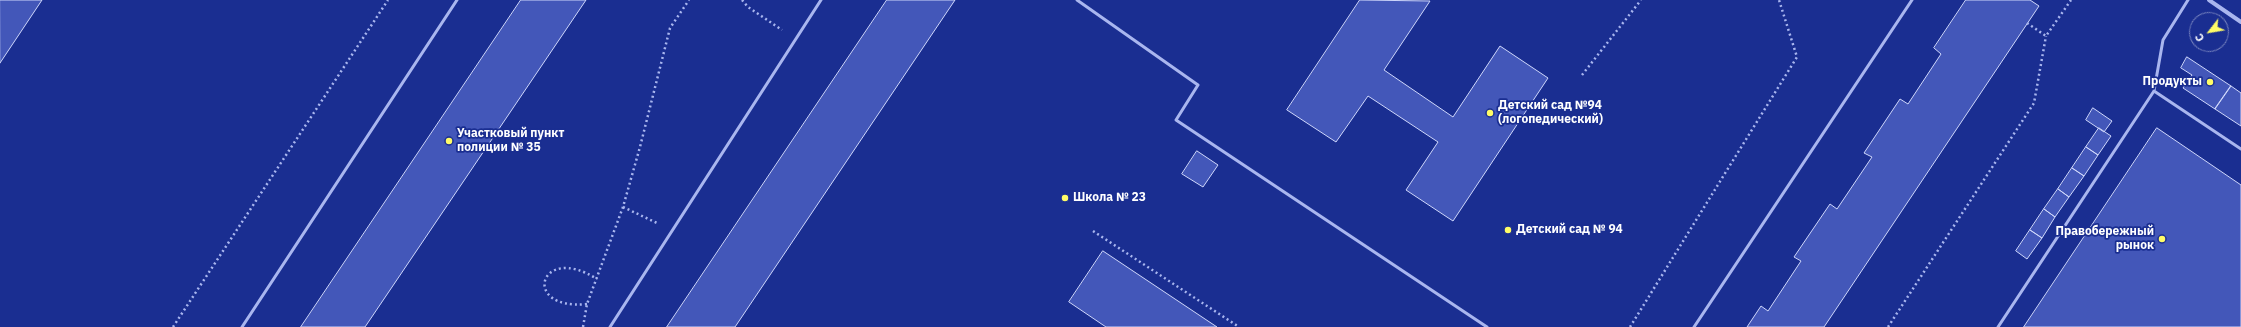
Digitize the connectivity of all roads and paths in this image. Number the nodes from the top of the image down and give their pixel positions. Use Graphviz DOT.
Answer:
graph roads {
  1 [pos="388,0"];
  2 [pos="457,0"];
  3 [pos="689,0"];
  4 [pos="742,0"];
  5 [pos="821,0"];
  6 [pos="1077,0"];
  7 [pos="1641,0"];
  8 [pos="1779,0"];
  9 [pos="1912,0"];
  10 [pos="2071,0"];
  11 [pos="2188,0"];
  12 [pos="2209,0"];
  13 [pos="2241,22"];
  14 [pos="2027,23"];
  15 [pos="2046,36"];
  16 [pos="796,39"];
  17 [pos="1582,75"];
  18 [pos="2154,91"];
  19 [pos="2241,149"];
  20 [pos="623,207"];
  21 [pos="672,230"];
  22 [pos="1093,231"];
  23 [pos="597,279"];
  24 [pos="587,304"];
  25 [pos="173,327"];
  26 [pos="242,327"];
  27 [pos="583,327"];
  28 [pos="610,327"];
  29 [pos="1239,327"];
  30 [pos="1487,327"];
  31 [pos="1630,327"];
  32 [pos="1694,327"];
  33 [pos="1888,327"];
  34 [pos="1998,327"];
  1 -- 25 [label="path"];
  2 -- 26 [label="lane"];
  3 -- 20 [label="path"];
  4 -- 16 [label="path"];
  5 -- 16 [label="lane"];
  6 -- 30 [label="lane"];
  7 -- 17 [label="path"];
  8 -- 31 [label="path"];
  9 -- 32 [label="lane"];
  10 -- 15 [label="path"];
  11 -- 18 [label="lane"];
  12 -- 13 [label="street"];
  14 -- 15 [label="path"];
  15 -- 33 [label="path"];
  16 -- 21 [label="lane"];
  18 -- 19 [label="lane"];
  18 -- 34 [label="lane"];
  20 -- 21 [label="path"];
  20 -- 23 [label="path"];
  21 -- 28 [label="lane"];
  22 -- 29 [label="path"];
  23 -- 24 [label="path"];
  23 -- 24 [label="path"];
  24 -- 27 [label="path"];
}
